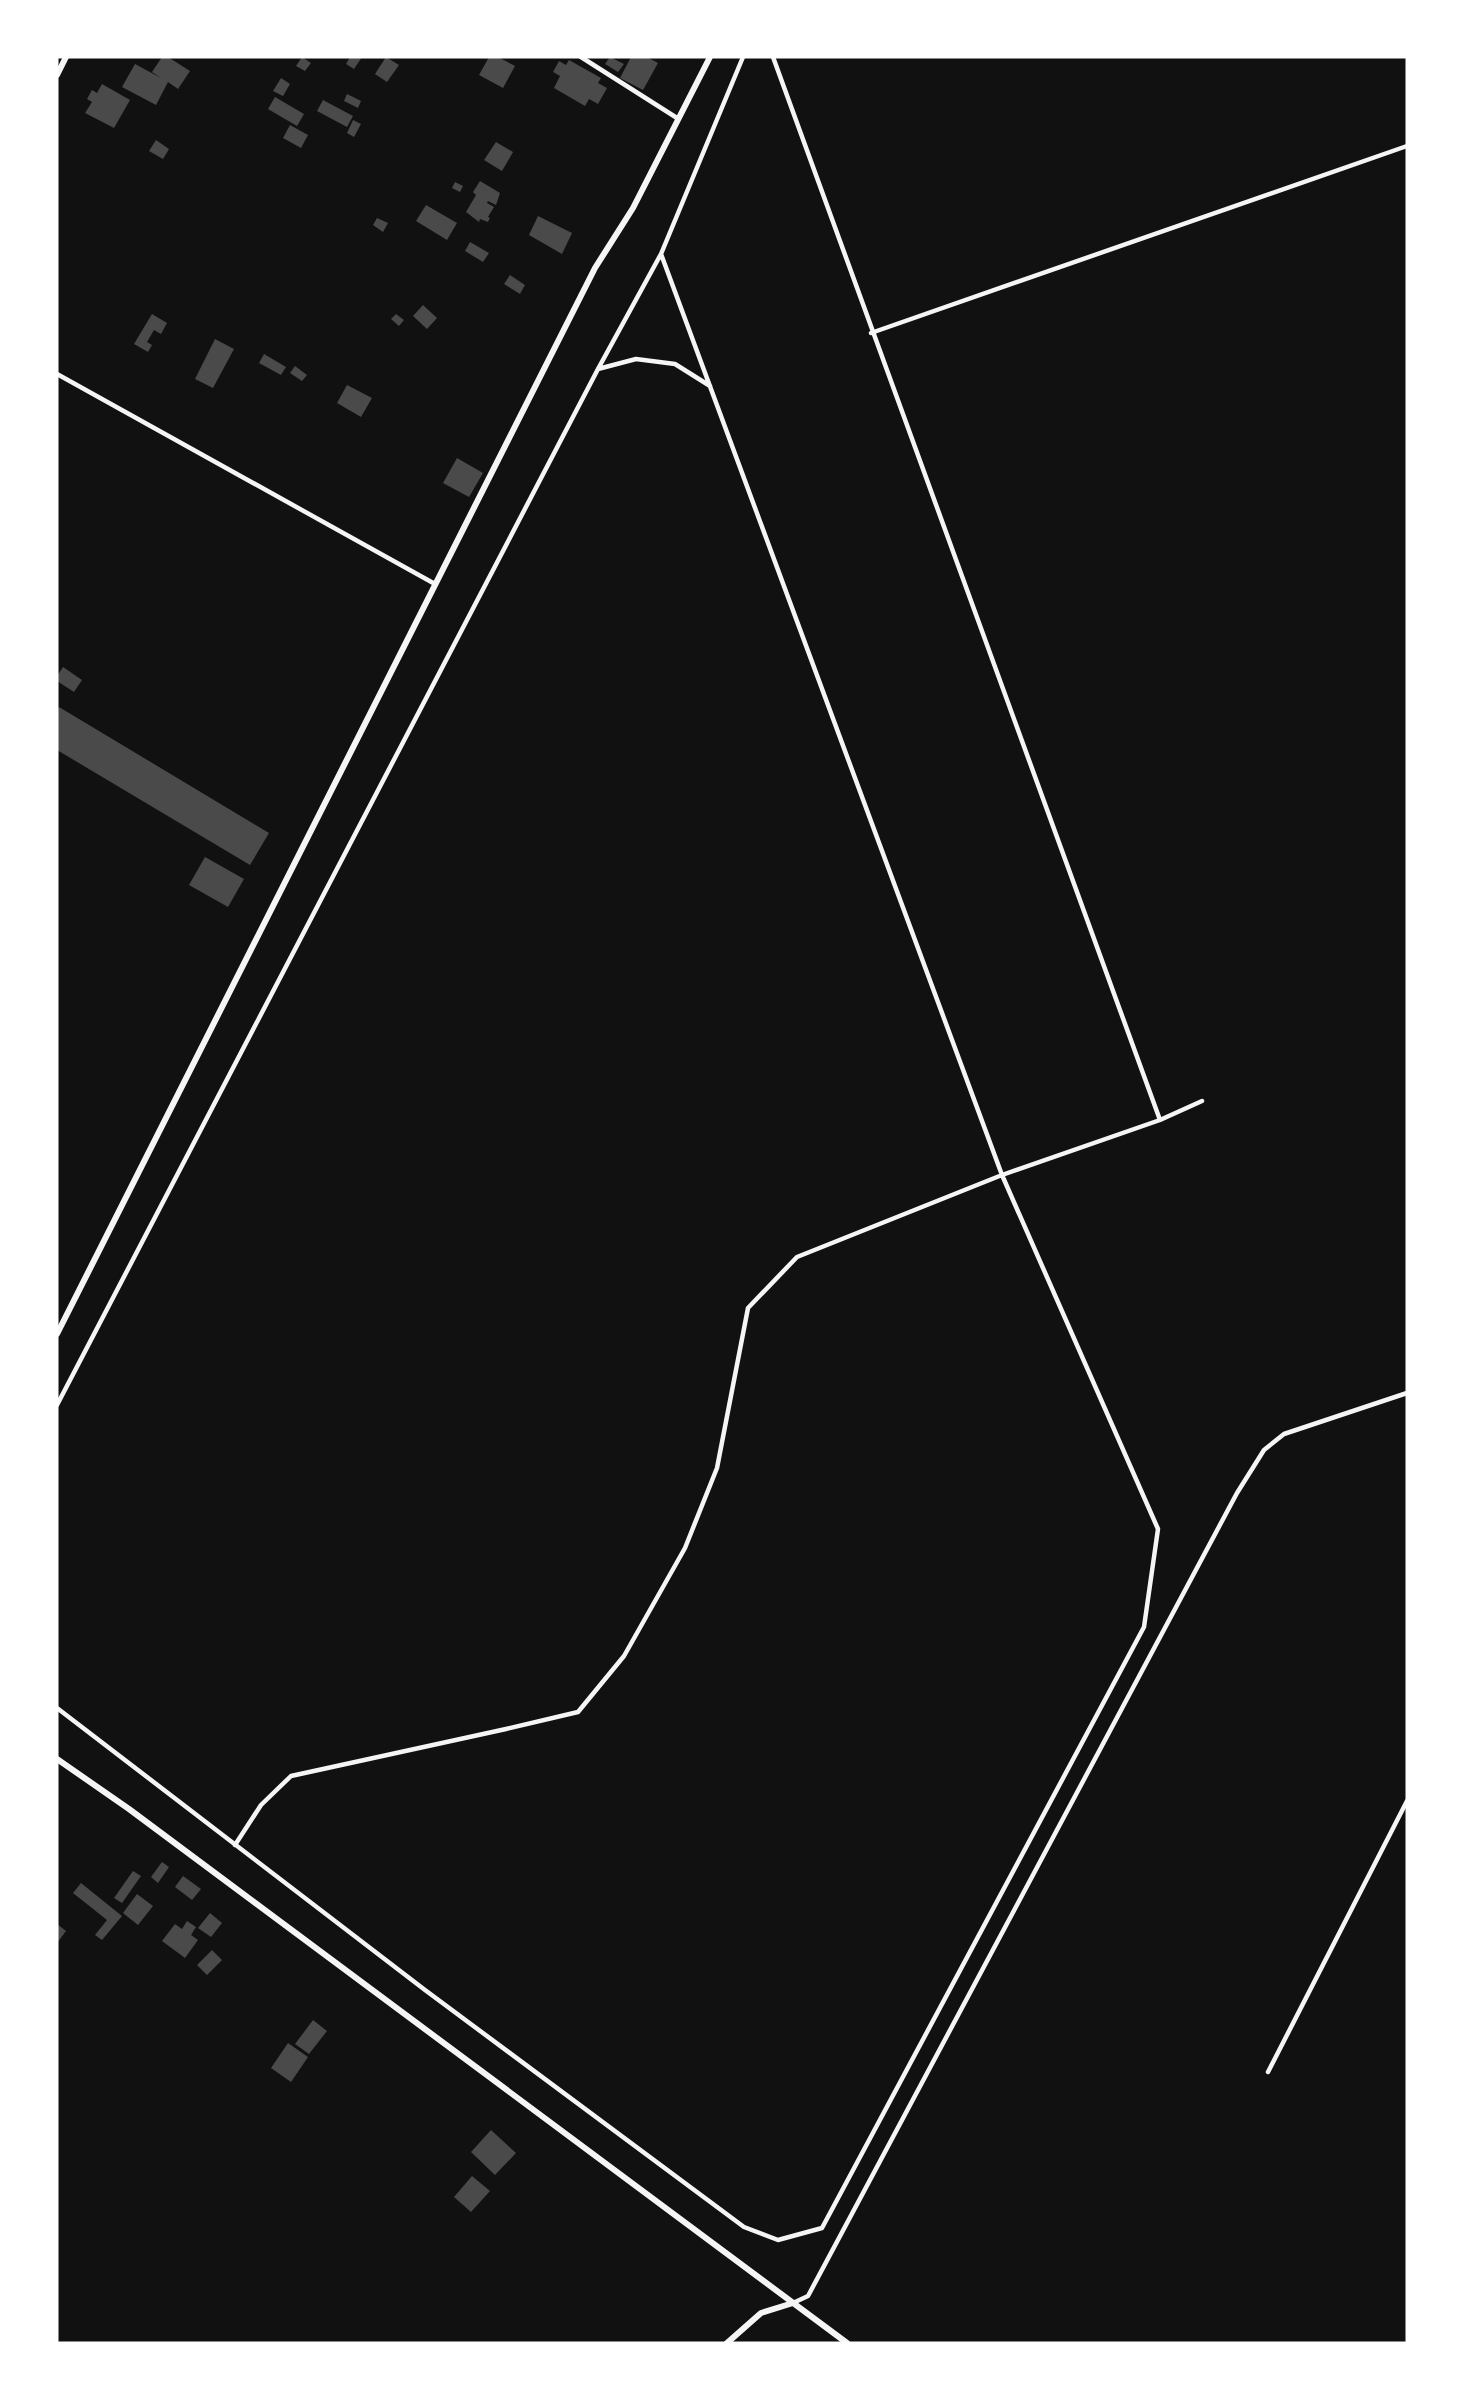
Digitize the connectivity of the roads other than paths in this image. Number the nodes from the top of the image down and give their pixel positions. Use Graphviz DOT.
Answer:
graph roads {
  1 [pos="66,57"];
  2 [pos="581,57"];
  3 [pos="710,57"];
  4 [pos="743,57"];
  5 [pos="773,57"];
  6 [pos="57,75"];
  7 [pos="677,118"];
  8 [pos="1407,146"];
  9 [pos="661,254"];
  10 [pos="871,333"];
  11 [pos="598,369"];
  12 [pos="57,374"];
  13 [pos="710,386"];
  14 [pos="435,584"];
  15 [pos="1202,1101"];
  16 [pos="1160,1120"];
  17 [pos="1002,1175"];
  18 [pos="57,1334"];
  19 [pos="1407,1393"];
  20 [pos="57,1405"];
  21 [pos="57,1708"];
  22 [pos="57,1759"];
  23 [pos="1407,1801"];
  24 [pos="235,1845"];
  25 [pos="1268,2072"];
  26 [pos="793,2303"];
  27 [pos="727,2343"];
  28 [pos="847,2343"];
  1 -- 6 [label="street"];
  2 -- 7 [label="lane"];
  3 -- 7 [label="street"];
  4 -- 9 [label="lane"];
  5 -- 10 [label="lane"];
  7 -- 14 [label="street"];
  8 -- 10 [label="lane"];
  9 -- 11 [label="lane"];
  9 -- 13 [label="lane"];
  10 -- 16 [label="lane"];
  11 -- 13 [label="lane"];
  11 -- 20 [label="lane"];
  12 -- 14 [label="lane"];
  13 -- 17 [label="lane"];
  14 -- 18 [label="street"];
  15 -- 16 [label="lane"];
  16 -- 17 [label="lane"];
  17 -- 24 [label="lane"];
  17 -- 24 [label="lane"];
  19 -- 26 [label="lane"];
  21 -- 24 [label="lane"];
  22 -- 26 [label="street"];
  23 -- 25 [label="lane"];
  26 -- 27 [label="street"];
  26 -- 28 [label="street"];
}
